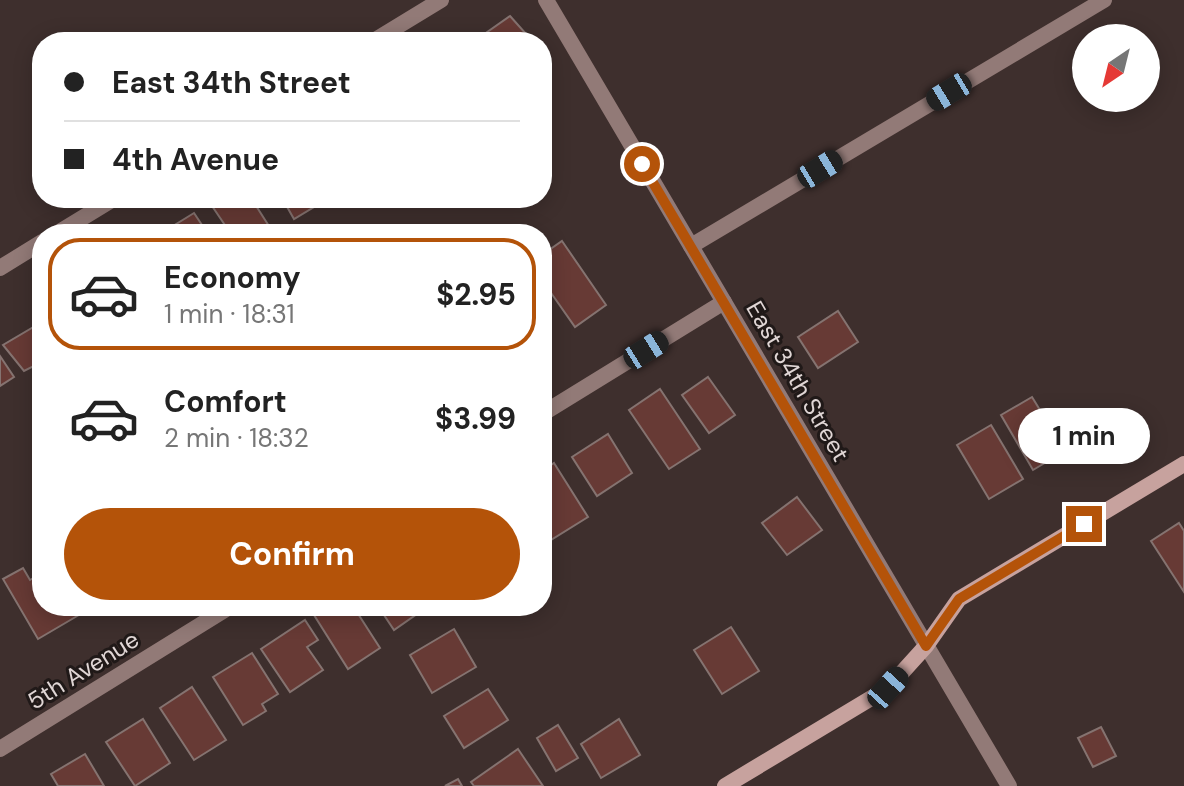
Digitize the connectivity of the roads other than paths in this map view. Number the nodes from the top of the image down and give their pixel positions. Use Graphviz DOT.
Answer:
graph roads {
  1 [pos="441,0"];
  2 [pos="546,0"];
  3 [pos="1104,0"];
  4 [pos="388,32"];
  5 [pos="99,208"];
  6 [pos="72,224"];
  7 [pos="691,246"];
  8 [pos="32,248"];
  9 [pos="0,268"];
  10 [pos="724,302"];
  11 [pos="552,408"];
  12 [pos="1184,464"];
  13 [pos="215,616"];
  14 [pos="926,646"];
  15 [pos="0,749"];
  16 [pos="725,786"];
  17 [pos="1009,786"];
  1 -- 4 [label="street"];
  2 -- 7 [label="street, East 34th Street"];
  3 -- 7 [label="street"];
  5 -- 6 [label="street"];
  7 -- 10 [label="street, East 34th Street"];
  8 -- 9 [label="street"];
  10 -- 11 [label="street"];
  10 -- 14 [label="street, East 34th Street"];
  12 -- 14 [label="main road"];
  13 -- 15 [label="street, 5th Avenue"];
  14 -- 16 [label="main road"];
  14 -- 17 [label="street, East 34th Street"];
}
